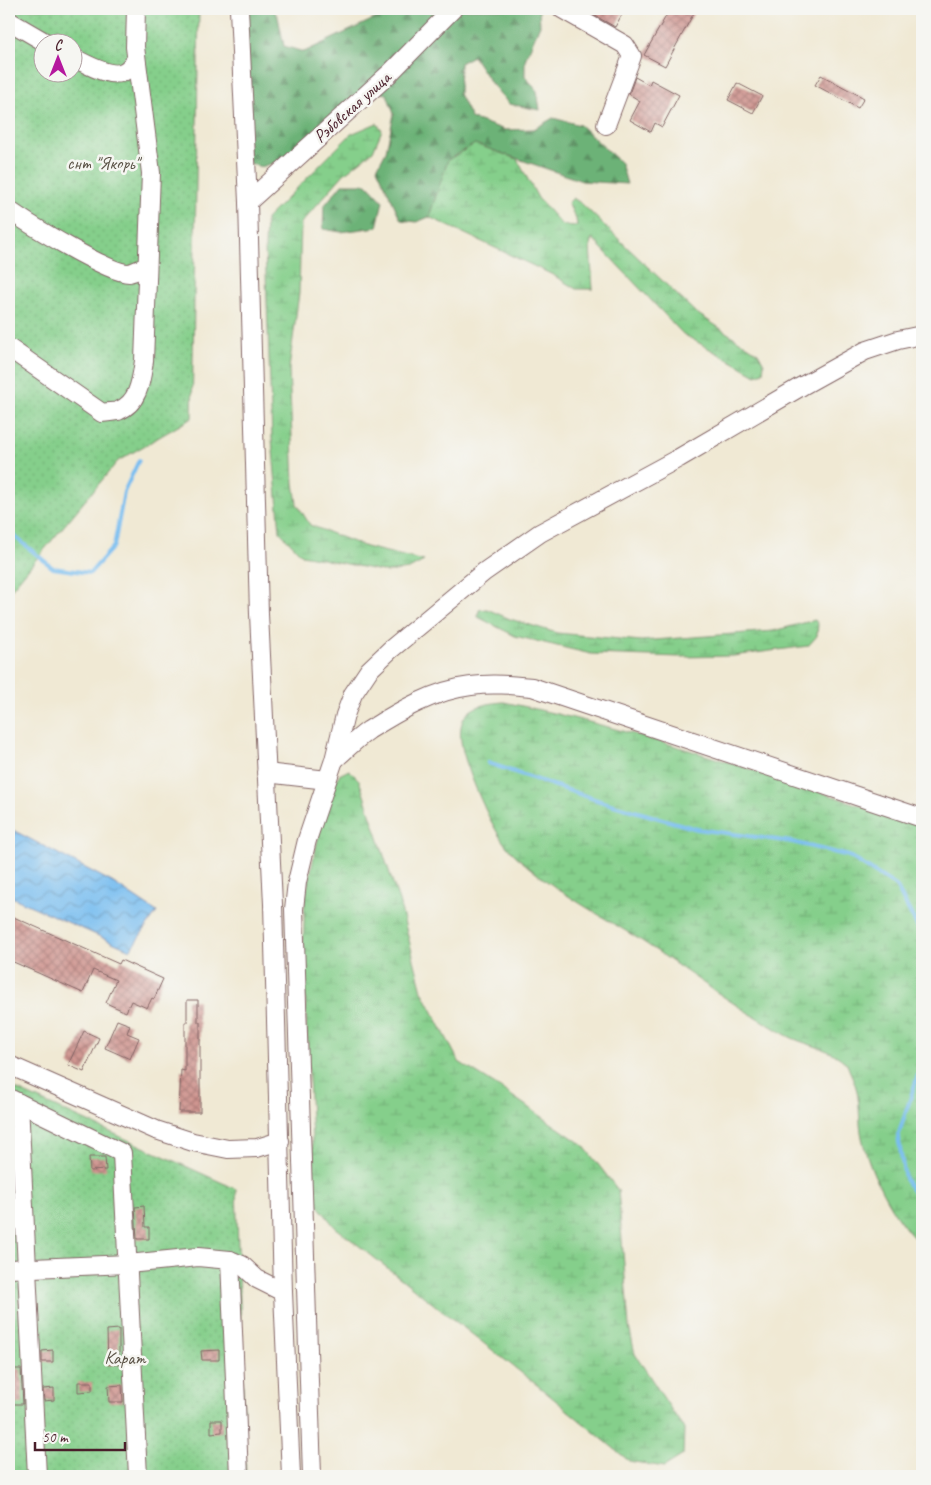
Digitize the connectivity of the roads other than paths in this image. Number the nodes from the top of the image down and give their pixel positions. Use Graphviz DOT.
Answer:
graph roads {
  1 [pos="136,9"];
  2 [pos="239,9"];
  3 [pos="453,9"];
  4 [pos="562,9"];
  5 [pos="9,21"];
  6 [pos="32,34"];
  7 [pos="136,59"];
  8 [pos="82,62"];
  9 [pos="606,125"];
  10 [pos="248,202"];
  11 [pos="9,210"];
  12 [pos="148,266"];
  13 [pos="922,336"];
  14 [pos="9,348"];
  15 [pos="334,760"];
  16 [pos="266,773"];
  17 [pos="327,780"];
  18 [pos="922,818"];
  19 [pos="9,1065"];
  20 [pos="14,1101"];
  21 [pos="280,1141"];
  22 [pos="230,1260"];
  23 [pos="128,1264"];
  24 [pos="9,1269"];
  25 [pos="27,1269"];
  26 [pos="283,1292"];
  27 [pos="37,1476"];
  28 [pos="138,1476"];
  29 [pos="239,1476"];
  30 [pos="291,1476"];
  31 [pos="312,1476"];
  1 -- 7 [label="street"];
  2 -- 10 [label="street"];
  3 -- 10 [label="street, Рэбовская улица"];
  4 -- 9 [label="street"];
  5 -- 6 [label="street"];
  7 -- 8 [label="street"];
  7 -- 12 [label="street"];
  10 -- 16 [label="street"];
  11 -- 12 [label="street"];
  12 -- 14 [label="street"];
  13 -- 15 [label="street"];
  15 -- 17 [label="street"];
  15 -- 18 [label="street"];
  16 -- 17 [label="street"];
  16 -- 21 [label="street"];
  17 -- 31 [label="street"];
  19 -- 21 [label="street"];
  20 -- 23 [label="street"];
  20 -- 25 [label="street"];
  21 -- 26 [label="street"];
  22 -- 23 [label="street"];
  22 -- 26 [label="street"];
  22 -- 29 [label="street"];
  23 -- 25 [label="street"];
  23 -- 28 [label="street"];
  24 -- 25 [label="street"];
  25 -- 27 [label="street"];
  26 -- 30 [label="street"];
}
